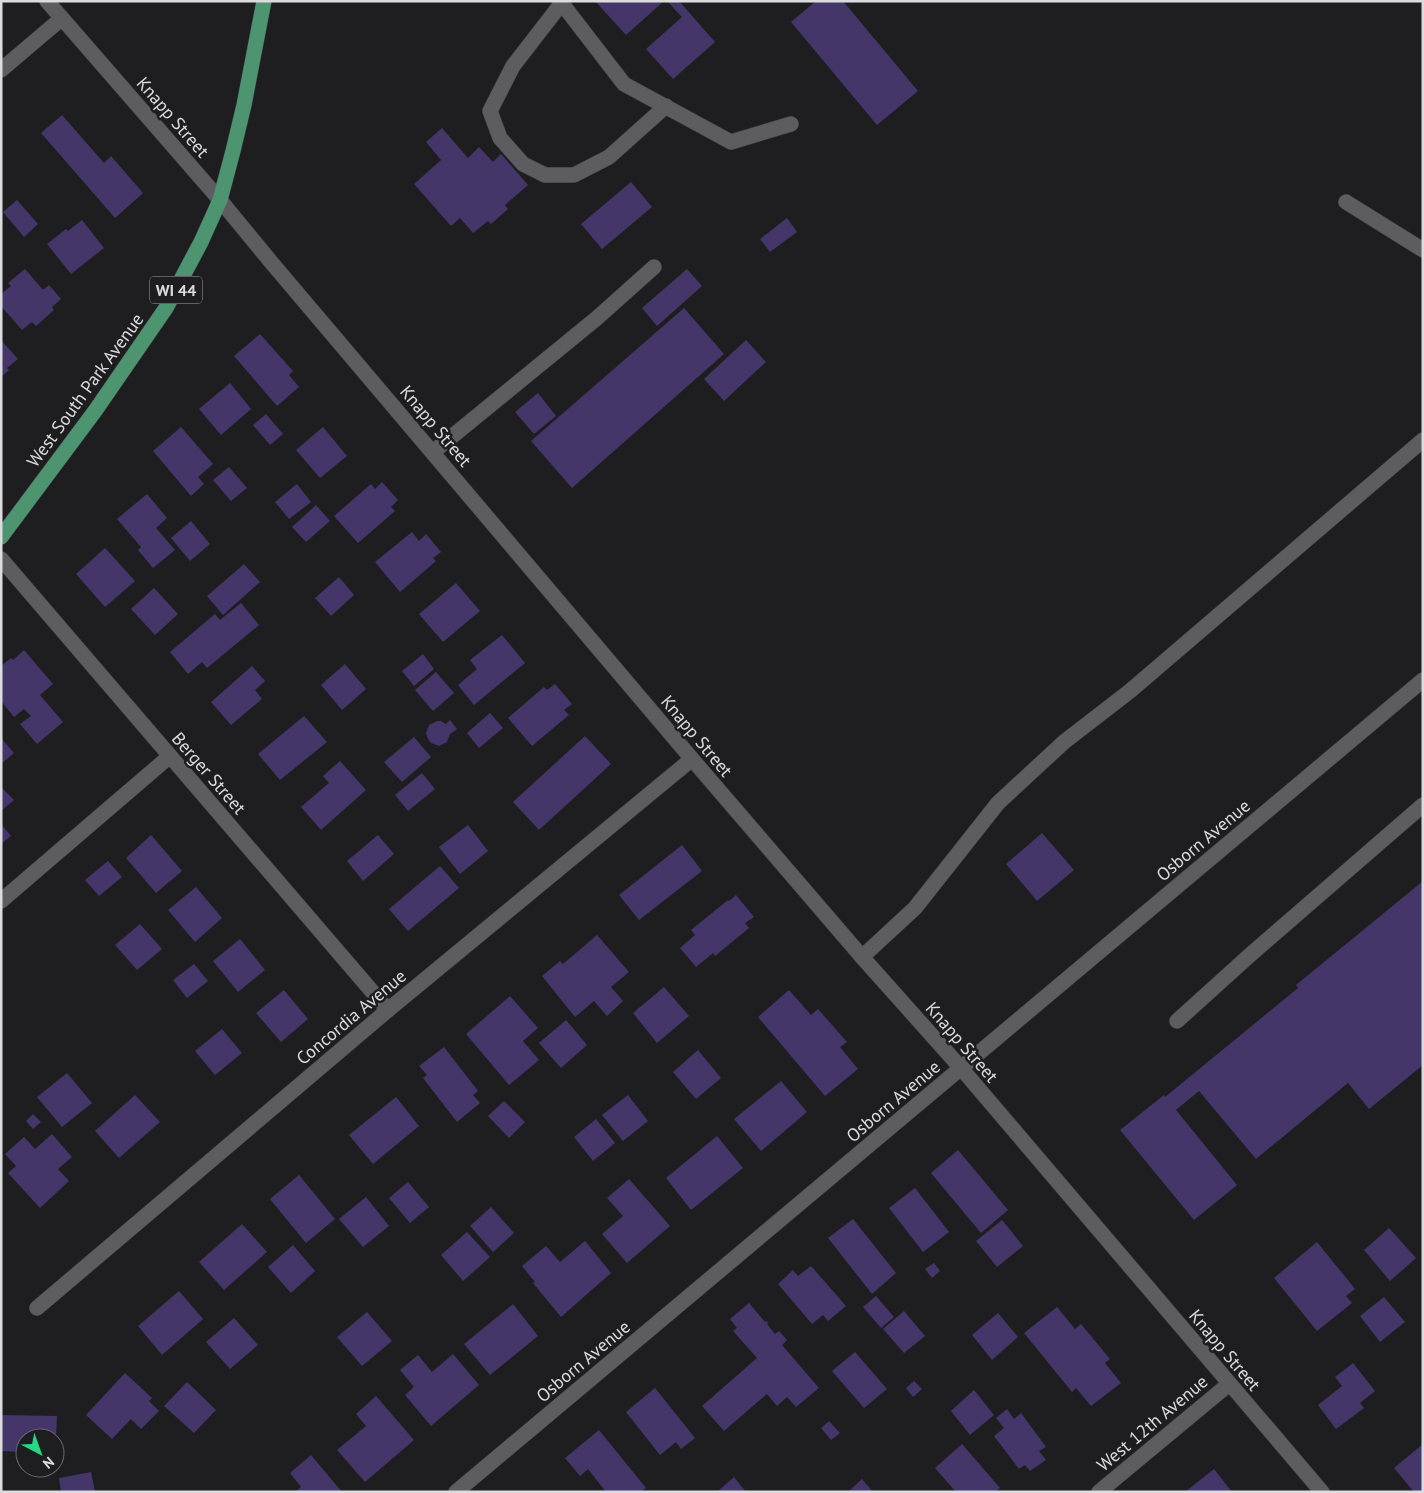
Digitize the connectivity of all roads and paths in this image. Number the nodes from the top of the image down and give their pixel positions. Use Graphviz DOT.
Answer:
graph roads {
  1 [pos="47,1"];
  2 [pos="264,1"];
  3 [pos="560,2"];
  4 [pos="61,19"];
  5 [pos="1,70"];
  6 [pos="666,106"];
  7 [pos="791,124"];
  8 [pos="220,200"];
  9 [pos="1346,202"];
  10 [pos="1423,250"];
  11 [pos="654,267"];
  12 [pos="1423,440"];
  13 [pos="433,452"];
  14 [pos="1,538"];
  15 [pos="1,559"];
  16 [pos="1423,680"];
  17 [pos="170,756"];
  18 [pos="692,759"];
  19 [pos="1423,805"];
  20 [pos="1,901"];
  21 [pos="862,957"];
  22 [pos="388,1010"];
  23 [pos="1177,1021"];
  24 [pos="961,1068"];
  25 [pos="37,1308"];
  26 [pos="1229,1384"];
  27 [pos="456,1492"];
  28 [pos="1099,1492"];
  29 [pos="1322,1492"];
  1 -- 4 [label="street, Knapp Street"];
  2 -- 8 [label="main road, West South Park Avenue / WI 44"];
  3 -- 6 [label="street"];
  3 -- 6 [label="street"];
  4 -- 5 [label="street"];
  4 -- 8 [label="street, Knapp Street"];
  6 -- 7 [label="street"];
  8 -- 13 [label="street, Knapp Street"];
  8 -- 14 [label="main road, West South Park Avenue / WI 44"];
  9 -- 10 [label="street"];
  11 -- 13 [label="street"];
  12 -- 21 [label="street"];
  13 -- 18 [label="street, Knapp Street"];
  15 -- 17 [label="street, Berger Street"];
  16 -- 24 [label="street, Osborn Avenue"];
  17 -- 20 [label="street"];
  17 -- 22 [label="street, Berger Street"];
  18 -- 21 [label="street, Knapp Street"];
  18 -- 22 [label="street, Concordia Avenue"];
  19 -- 23 [label="street"];
  21 -- 24 [label="street, Knapp Street"];
  22 -- 25 [label="street, Concordia Avenue"];
  24 -- 26 [label="street, Knapp Street"];
  24 -- 27 [label="street, Osborn Avenue"];
  26 -- 28 [label="street, West 12th Avenue"];
  26 -- 29 [label="street, Knapp Street"];
}
